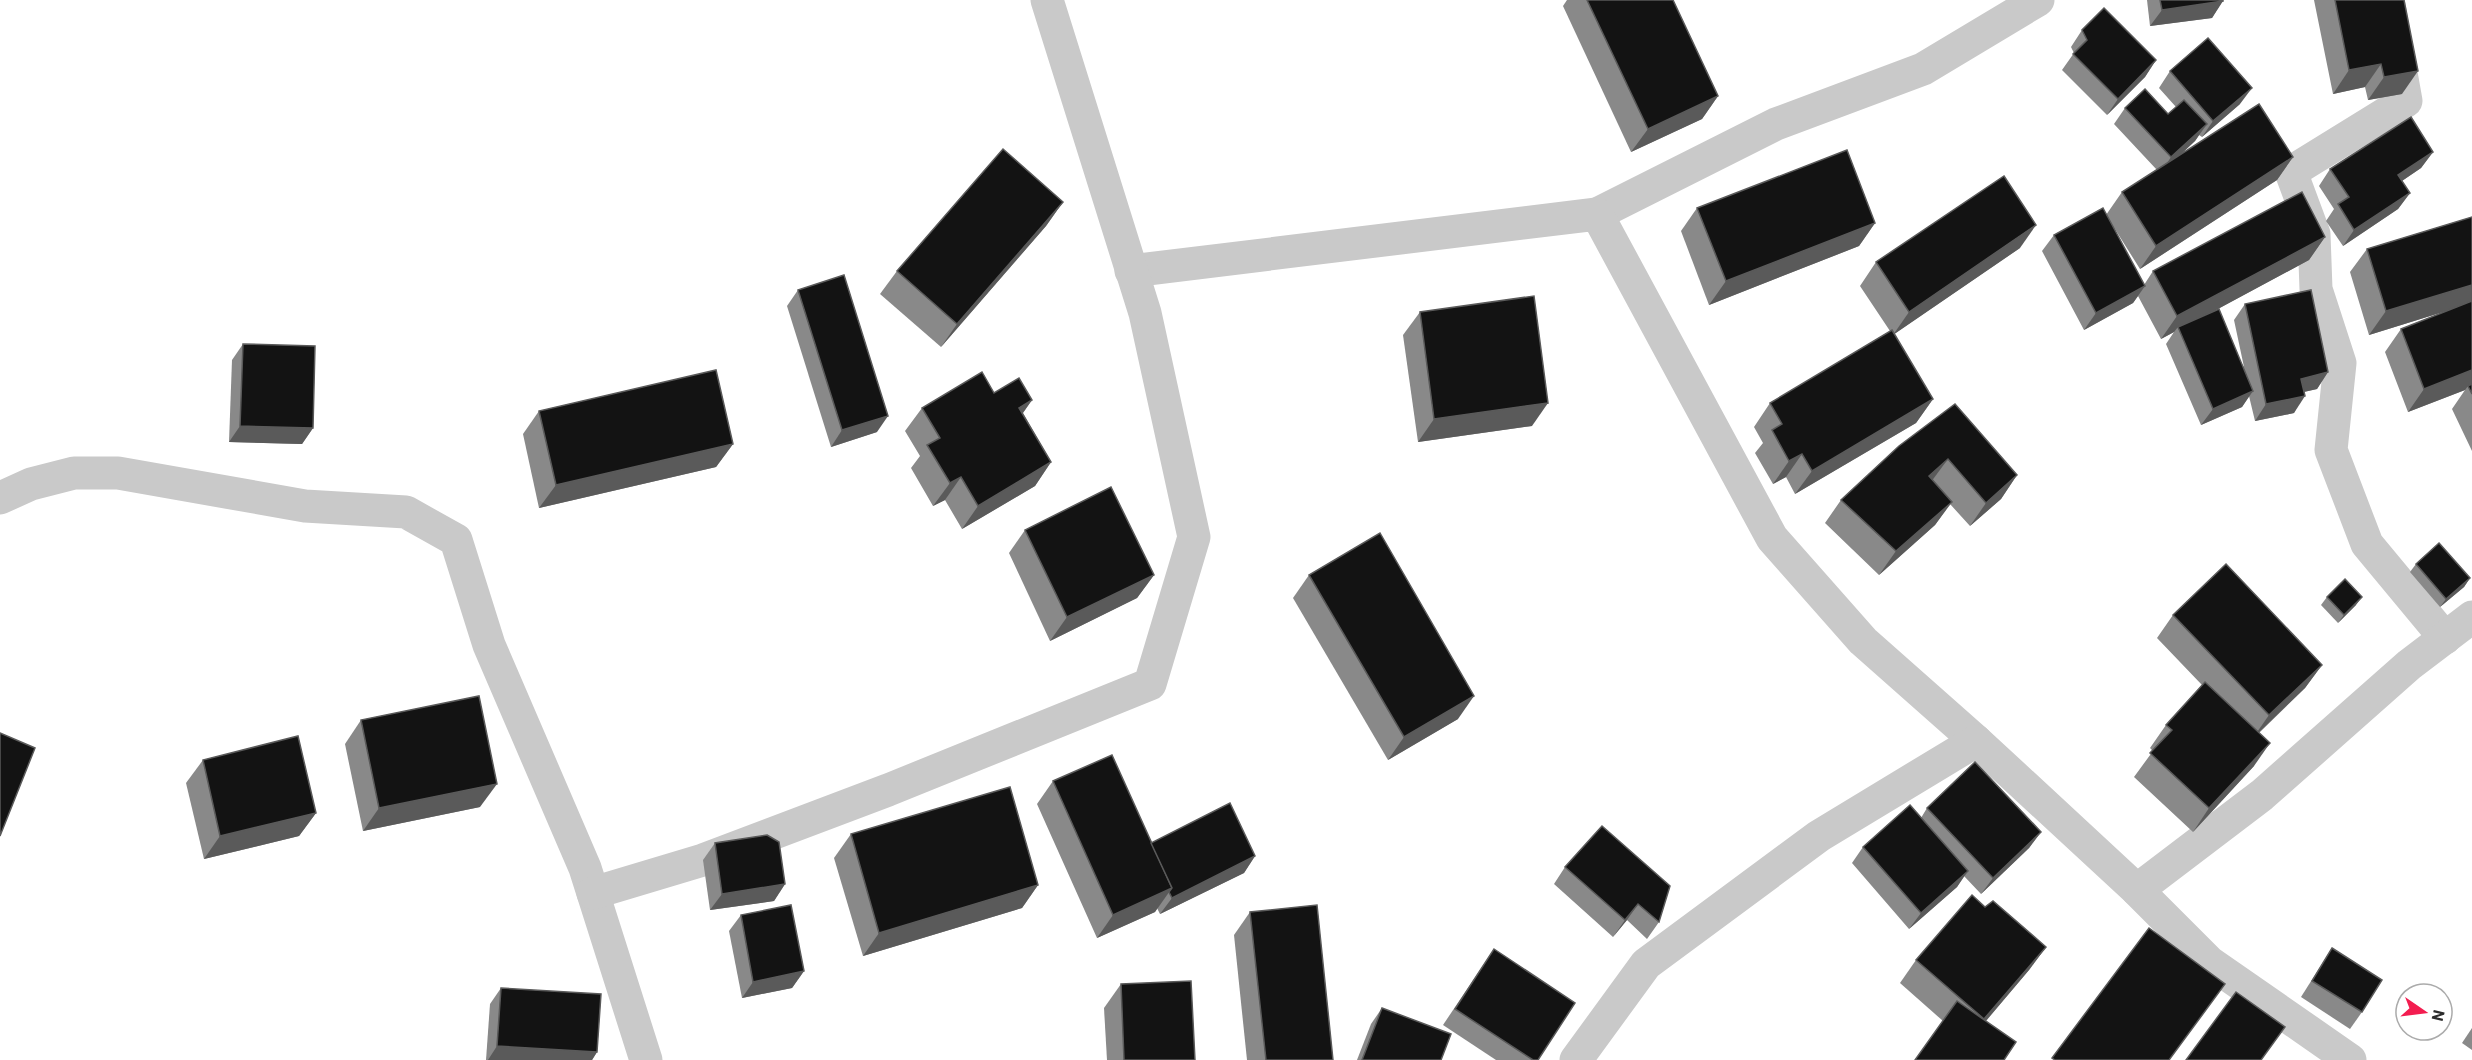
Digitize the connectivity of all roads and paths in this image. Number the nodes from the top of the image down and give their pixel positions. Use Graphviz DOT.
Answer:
graph roads {
  1 [pos="1047,0"];
  2 [pos="2038,0"];
  3 [pos="2388,0"];
  4 [pos="1597,214"];
  5 [pos="1131,271"];
  6 [pos="0,498"];
  7 [pos="2472,617"];
  8 [pos="2445,638"];
  9 [pos="1976,741"];
  10 [pos="2137,890"];
  11 [pos="592,893"];
  12 [pos="646,1060"];
  13 [pos="1576,1060"];
  14 [pos="2350,1060"];
  1 -- 5 [label="street"];
  2 -- 4 [label="street"];
  3 -- 8 [label="street"];
  4 -- 5 [label="street"];
  4 -- 9 [label="street"];
  5 -- 11 [label="street"];
  6 -- 11 [label="street"];
  7 -- 8 [label="street"];
  8 -- 10 [label="street"];
  9 -- 10 [label="street"];
  9 -- 13 [label="street"];
  10 -- 14 [label="street"];
  11 -- 12 [label="street"];
}
